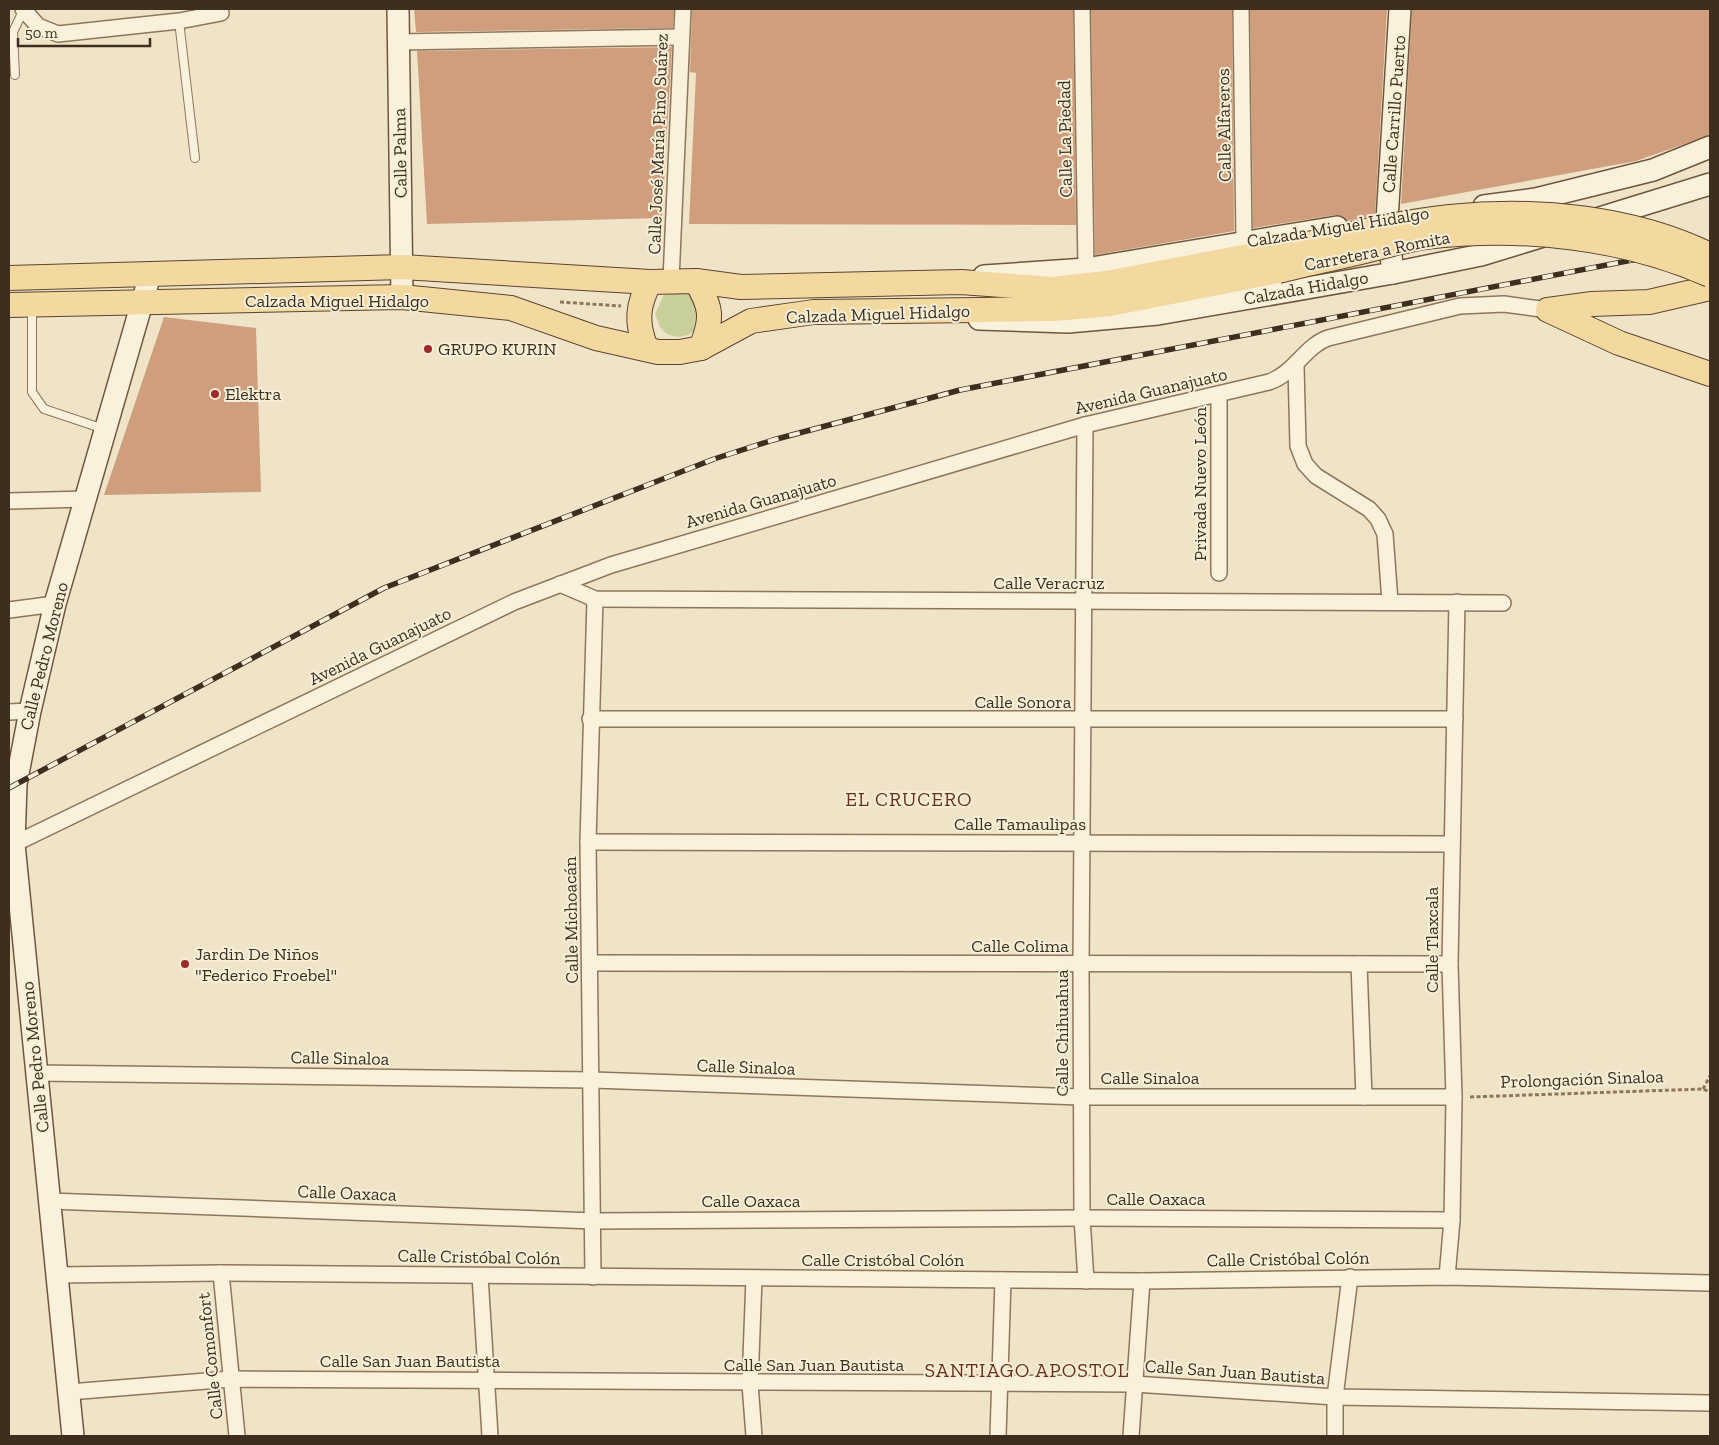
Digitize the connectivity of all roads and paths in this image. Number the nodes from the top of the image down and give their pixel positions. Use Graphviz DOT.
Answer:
graph roads {
  1 [pos="398,9"];
  2 [pos="683,9"];
  3 [pos="1082,9"];
  4 [pos="1241,9"];
  5 [pos="1400,9"];
  6 [pos="23,10"];
  7 [pos="221,13"];
  8 [pos="179,21"];
  9 [pos="680,36"];
  10 [pos="398,42"];
  11 [pos="14,75"];
  12 [pos="1710,147"];
  13 [pos="195,158"];
  14 [pos="1653,170"];
  15 [pos="1710,184"];
  16 [pos="1662,198"];
  17 [pos="1482,206"];
  18 [pos="1387,220"];
  19 [pos="1244,241"];
  20 [pos="1482,255"];
  21 [pos="1710,255"];
  22 [pos="1277,261"];
  23 [pos="402,267"];
  24 [pos="1086,269"];
  25 [pos="1393,273"];
  26 [pos="150,275"];
  27 [pos="1710,275"];
  28 [pos="9,278"];
  29 [pos="661,281"];
  30 [pos="696,281"];
  31 [pos="961,282"];
  32 [pos="1710,288"];
  33 [pos="402,297"];
  34 [pos="143,303"];
  35 [pos="9,305"];
  36 [pos="32,305"];
  37 [pos="1548,310"];
  38 [pos="891,312"];
  39 [pos="646,348"];
  40 [pos="701,348"];
  41 [pos="1296,366"];
  42 [pos="1710,374"];
  43 [pos="1219,394"];
  44 [pos="1085,425"];
  45 [pos="107,430"];
  46 [pos="87,499"];
  47 [pos="9,501"];
  48 [pos="1219,573"];
  49 [pos="560,584"];
  50 [pos="595,599"];
  51 [pos="1085,602"];
  52 [pos="1390,602"];
  53 [pos="1457,602"];
  54 [pos="1503,603"];
  55 [pos="55,604"];
  56 [pos="9,610"];
  57 [pos="30,711"];
  58 [pos="9,712"];
  59 [pos="590,719"];
  60 [pos="1455,719"];
  61 [pos="1082,720"];
  62 [pos="588,842"];
  63 [pos="1082,842"];
  64 [pos="1452,844"];
  65 [pos="11,846"];
  66 [pos="591,963"];
  67 [pos="1081,964"];
  68 [pos="1359,964"];
  69 [pos="1450,964"];
  70 [pos="36,1073"];
  71 [pos="1710,1076"];
  72 [pos="593,1080"];
  73 [pos="1703,1089"];
  74 [pos="1710,1092"];
  75 [pos="1081,1097"];
  76 [pos="1364,1097"];
  77 [pos="1454,1097"];
  78 [pos="50,1201"];
  79 [pos="1082,1218"];
  80 [pos="1452,1220"];
  81 [pos="594,1221"];
  82 [pos="221,1273"];
  83 [pos="56,1275"];
  84 [pos="480,1276"];
  85 [pos="1350,1276"];
  86 [pos="1446,1276"];
  87 [pos="593,1277"];
  88 [pos="754,1278"];
  89 [pos="1003,1280"];
  90 [pos="1086,1281"];
  91 [pos="1142,1281"];
  92 [pos="1710,1283"];
  93 [pos="231,1379"];
  94 [pos="487,1380"];
  95 [pos="750,1384"];
  96 [pos="1001,1384"];
  97 [pos="1134,1384"];
  98 [pos="68,1392"];
  99 [pos="1335,1397"];
  100 [pos="1710,1403"];
  101 [pos="73,1436"];
  102 [pos="237,1436"];
  103 [pos="490,1436"];
  104 [pos="754,1436"];
  105 [pos="998,1436"];
  106 [pos="1132,1436"];
  107 [pos="1335,1436"];
  1 -- 10 [label="street, Calle Palma"];
  2 -- 9 [label="street, Calle José María Pino Suárez"];
  3 -- 24 [label="street, Calle La Piedad"];
  4 -- 19 [label="street, Calle Alfareros"];
  5 -- 18 [label="street, Calle Carrillo Puerto"];
  6 -- 8 [label="street"];
  6 -- 11 [label="lane"];
  7 -- 8 [label="street"];
  8 -- 13 [label="lane"];
  9 -- 10 [label="street"];
  9 -- 29 [label="street, Calle José María Pino Suárez"];
  10 -- 23 [label="street, Calle Palma"];
  12 -- 14 [label="street, Calzada Miguel Hidalgo"];
  14 -- 16 [label="street"];
  14 -- 17 [label="street, Calzada Miguel Hidalgo"];
  15 -- 16 [label="street, Calzada Hidalgo"];
  16 -- 20 [label="street, Calzada Hidalgo"];
  17 -- 18 [label="street, Calzada Miguel Hidalgo"];
  17 -- 20 [label="street"];
  18 -- 19 [label="street, Calzada Miguel Hidalgo"];
  18 -- 25 [label="street, Calle Carrillo Puerto"];
  19 -- 24 [label="street, Calzada Miguel Hidalgo"];
  20 -- 25 [label="street, Calzada Hidalgo"];
  21 -- 22 [label="main road, Carretera a Romita, bridge"];
  22 -- 27 [label="main road, Carretera a Romita, bridge"];
  22 -- 31 [label="main road, Calzada Miguel Hidalgo"];
  22 -- 38 [label="main road, Calzada Miguel Hidalgo"];
  23 -- 26 [label="main road, Calzada Miguel Hidalgo"];
  23 -- 29 [label="main road, Calzada Miguel Hidalgo"];
  23 -- 33 [label="street, Calle Palma"];
  24 -- 31 [label="street, Calzada Miguel Hidalgo"];
  25 -- 38 [label="street, Calzada Hidalgo"];
  26 -- 28 [label="main road, Calzada Miguel Hidalgo"];
  26 -- 34 [label="street, Calle Pedro Moreno"];
  29 -- 30 [label="main road, Calzada Miguel Hidalgo"];
  29 -- 39 [label="main road"];
  30 -- 31 [label="main road, Calzada Miguel Hidalgo"];
  30 -- 40 [label="main road"];
  32 -- 37 [label="main road"];
  33 -- 34 [label="main road, Calzada Miguel Hidalgo"];
  33 -- 39 [label="main road, Calzada Miguel Hidalgo"];
  34 -- 36 [label="main road, Calzada Miguel Hidalgo"];
  34 -- 45 [label="street, Calle Pedro Moreno"];
  35 -- 36 [label="main road, Calzada Miguel Hidalgo"];
  36 -- 45 [label="lane"];
  37 -- 41 [label="street, Avenida Guanajuato"];
  37 -- 42 [label="main road"];
  38 -- 40 [label="main road, Calzada Miguel Hidalgo"];
  39 -- 40 [label="main road, Calzada Miguel Hidalgo"];
  41 -- 43 [label="street, Avenida Guanajuato"];
  41 -- 52 [label="street"];
  43 -- 44 [label="street, Avenida Guanajuato"];
  43 -- 48 [label="street, Privada Nuevo León"];
  44 -- 49 [label="street, Avenida Guanajuato"];
  44 -- 51 [label="street, Calle Chihuahua"];
  45 -- 46 [label="street, Calle Pedro Moreno"];
  46 -- 47 [label="street"];
  46 -- 55 [label="street, Calle Pedro Moreno"];
  49 -- 50 [label="street"];
  49 -- 65 [label="street, Avenida Guanajuato"];
  50 -- 51 [label="street, Calle Veracruz"];
  50 -- 59 [label="street, Calle Michoacán"];
  51 -- 52 [label="street, Calle Veracruz"];
  51 -- 61 [label="street, Calle Chihuahua"];
  52 -- 53 [label="street, Calle Veracruz"];
  53 -- 54 [label="street, Calle Veracruz"];
  53 -- 60 [label="street, Calle Tlaxcala"];
  55 -- 56 [label="street"];
  55 -- 57 [label="street, Calle Pedro Moreno"];
  57 -- 58 [label="street"];
  57 -- 65 [label="street, Calle Pedro Moreno"];
  59 -- 61 [label="street, Calle Sonora"];
  59 -- 62 [label="street, Calle Michoacán"];
  60 -- 61 [label="street, Calle Sonora"];
  60 -- 64 [label="street, Calle Tlaxcala"];
  61 -- 63 [label="street, Calle Chihuahua"];
  62 -- 63 [label="street, Calle Tamaulipas"];
  62 -- 66 [label="street, Calle Michoacán"];
  63 -- 64 [label="street, Calle Tamaulipas"];
  63 -- 67 [label="street, Calle Chihuahua"];
  64 -- 69 [label="street, Calle Tlaxcala"];
  65 -- 70 [label="street, Calle Pedro Moreno"];
  66 -- 67 [label="street, Calle Colima"];
  66 -- 72 [label="street, Calle Michoacán"];
  67 -- 68 [label="street, Calle Colima"];
  67 -- 75 [label="street, Calle Chihuahua"];
  68 -- 69 [label="street, Calle Colima"];
  68 -- 76 [label="street"];
  69 -- 77 [label="street, Calle Tlaxcala"];
  70 -- 72 [label="street, Calle Sinaloa"];
  70 -- 78 [label="street, Calle Pedro Moreno"];
  71 -- 73 [label="path"];
  72 -- 75 [label="street, Calle Sinaloa"];
  72 -- 81 [label="street, Calle Michoacán"];
  73 -- 74 [label="path, Prolongación Sinaloa"];
  73 -- 77 [label="path, Prolongación Sinaloa"];
  75 -- 76 [label="street, Calle Sinaloa"];
  75 -- 79 [label="street, Calle Chihuahua"];
  76 -- 77 [label="street, Calle Sinaloa"];
  77 -- 80 [label="street, Calle Tlaxcala"];
  78 -- 81 [label="street, Calle Oaxaca"];
  78 -- 83 [label="street, Calle Pedro Moreno"];
  79 -- 80 [label="street, Calle Oaxaca"];
  79 -- 81 [label="street, Calle Oaxaca"];
  79 -- 90 [label="street, Calle Chihuahua"];
  80 -- 86 [label="street, Calle Tlaxcala"];
  81 -- 87 [label="street, Calle Michoacán"];
  82 -- 83 [label="street, Calle Cristóbal Colón"];
  82 -- 84 [label="street, Calle Cristóbal Colón"];
  82 -- 93 [label="street, Calle Comonfort"];
  83 -- 98 [label="street, Calle Pedro Moreno"];
  84 -- 87 [label="street, Calle Cristóbal Colón"];
  84 -- 94 [label="street"];
  85 -- 86 [label="street, Calle Cristóbal Colón"];
  85 -- 91 [label="street, Calle Cristóbal Colón"];
  85 -- 99 [label="street"];
  86 -- 92 [label="street, Calle Cristóbal Colón"];
  87 -- 88 [label="street, Calle Cristóbal Colón"];
  88 -- 89 [label="street, Calle Cristóbal Colón"];
  88 -- 95 [label="street"];
  89 -- 90 [label="street, Calle Cristóbal Colón"];
  89 -- 96 [label="street"];
  90 -- 91 [label="street, Calle Cristóbal Colón"];
  91 -- 97 [label="street"];
  93 -- 94 [label="street, Calle San Juan Bautista"];
  93 -- 98 [label="street, Calle San Juan Bautista"];
  93 -- 102 [label="street, Calle Comonfort"];
  94 -- 95 [label="street, Calle San Juan Bautista"];
  94 -- 103 [label="street"];
  95 -- 96 [label="street, Calle San Juan Bautista"];
  95 -- 104 [label="street"];
  96 -- 97 [label="street, Calle San Juan Bautista"];
  96 -- 105 [label="street"];
  97 -- 99 [label="street, Calle San Juan Bautista"];
  97 -- 106 [label="street"];
  98 -- 101 [label="street, Calle Pedro Moreno"];
  99 -- 100 [label="street, Calle San Juan Bautista"];
  99 -- 107 [label="street"];
}
